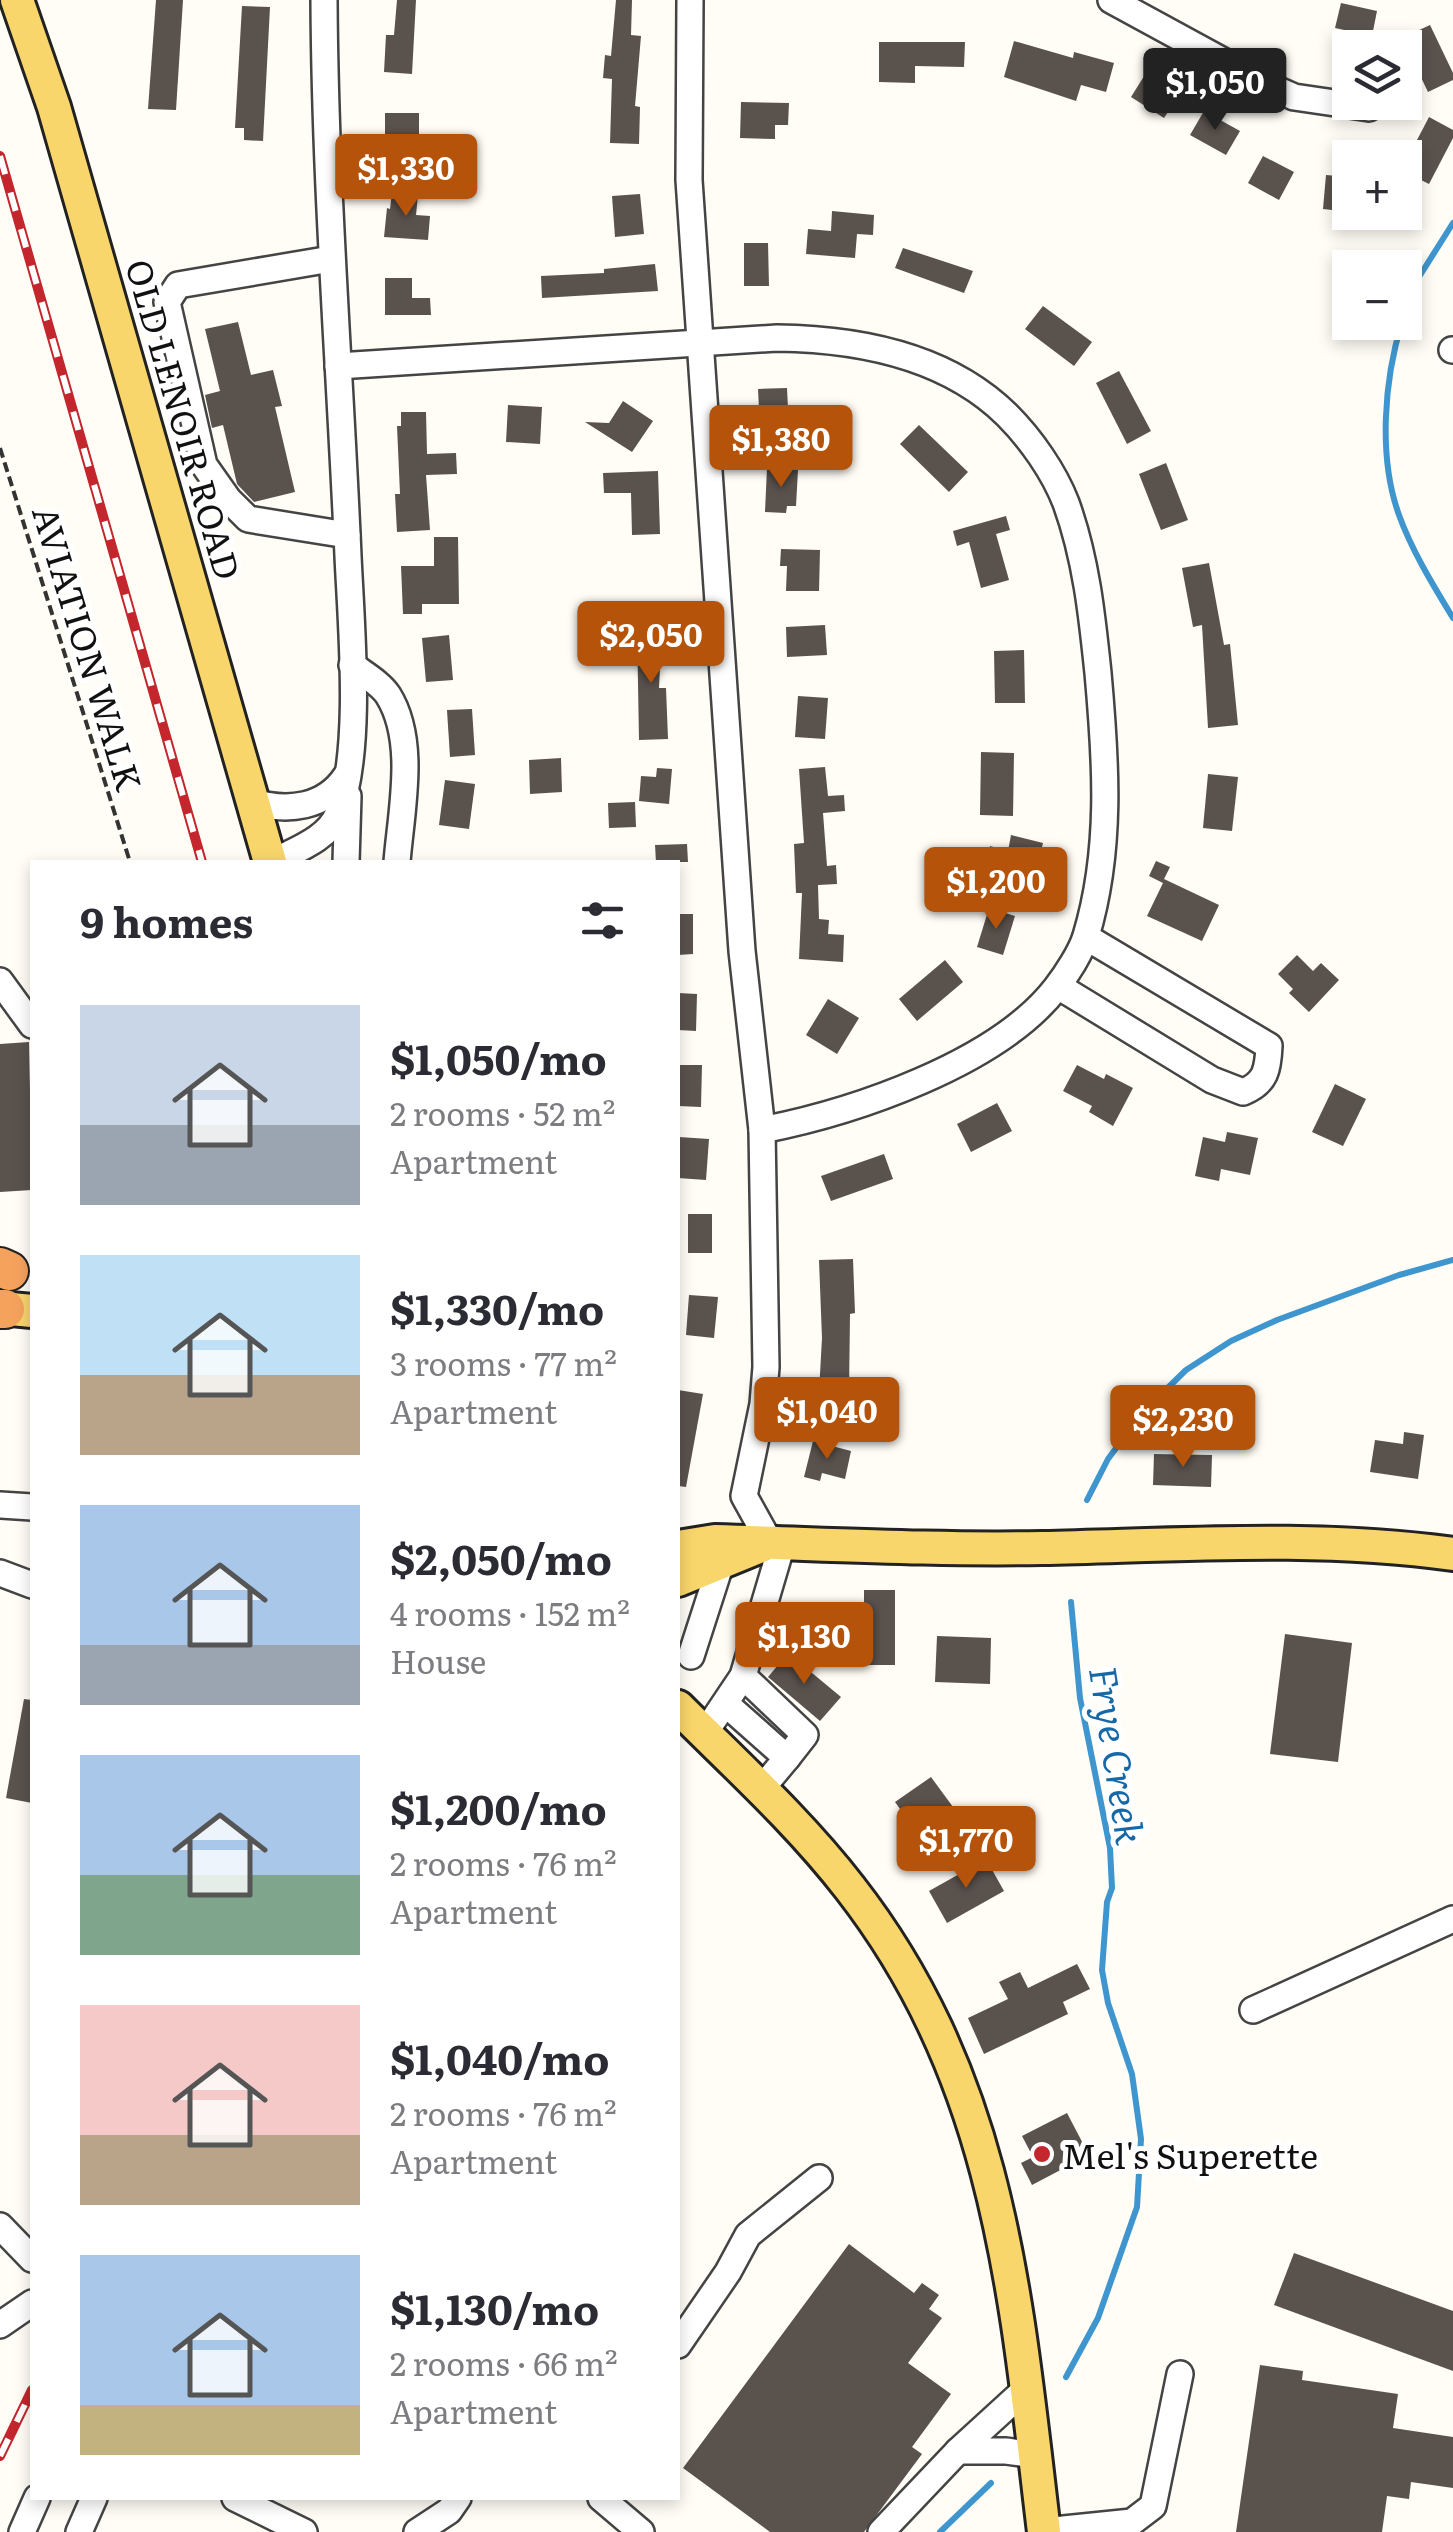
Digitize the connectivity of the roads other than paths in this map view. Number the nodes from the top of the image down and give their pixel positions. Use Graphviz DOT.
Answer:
graph roads {
  1 [pos="18,0"];
  2 [pos="324,0"];
  3 [pos="690,0"];
  4 [pos="1110,0"];
  5 [pos="1332,103"];
  6 [pos="331,259"];
  7 [pos="700,344"];
  8 [pos="338,366"];
  9 [pos="347,535"];
  10 [pos="352,665"];
  11 [pos="349,755"];
  12 [pos="252,802"];
  13 [pos="270,860"];
  14 [pos="275,860"];
  15 [pos="346,860"];
  16 [pos="397,860"];
  17 [pos="1086,937"];
  18 [pos="0,980"];
  19 [pos="1058,986"];
  20 [pos="30,1023"];
  21 [pos="762,1130"];
  22 [pos="0,1504"];
  23 [pos="30,1507"];
  24 [pos="680,1526"];
  25 [pos="776,1541"];
  26 [pos="680,1548"];
  27 [pos="1453,1554"];
  28 [pos="721,1563"];
  29 [pos="0,1573"];
  30 [pos="680,1579"];
  31 [pos="30,1584"];
  32 [pos="691,1656"];
  33 [pos="743,1676"];
  34 [pos="726,1704"];
  35 [pos="680,1709"];
  36 [pos="704,1734"];
  37 [pos="787,1758"];
  38 [pos="762,1788"];
  39 [pos="1453,1919"];
  40 [pos="1253,2010"];
  41 [pos="818,2178"];
  42 [pos="0,2226"];
  43 [pos="30,2250"];
  44 [pos="30,2304"];
  45 [pos="0,2325"];
  46 [pos="680,2342"];
  47 [pos="1180,2374"];
  48 [pos="1027,2388"];
  49 [pos="958,2451"];
  50 [pos="1035,2456"];
  51 [pos="37,2500"];
  52 [pos="93,2500"];
  53 [pos="239,2500"];
  54 [pos="457,2500"];
  55 [pos="603,2500"];
  56 [pos="22,2532"];
  57 [pos="78,2532"];
  58 [pos="304,2532"];
  59 [pos="417,2532"];
  60 [pos="641,2532"];
  61 [pos="882,2532"];
  62 [pos="1044,2532"];
  1 -- 12 [label="main road, OLD LENOIR ROAD"];
  2 -- 6 [label="street"];
  3 -- 7 [label="street"];
  4 -- 5 [label="street"];
  6 -- 8 [label="street"];
  6 -- 9 [label="street"];
  7 -- 8 [label="street"];
  7 -- 17 [label="street"];
  7 -- 21 [label="street"];
  8 -- 9 [label="street"];
  9 -- 10 [label="street"];
  10 -- 11 [label="street"];
  10 -- 16 [label="street"];
  11 -- 12 [label="street"];
  11 -- 14 [label="street"];
  11 -- 15 [label="street"];
  12 -- 13 [label="main road, OLD LENOIR ROAD"];
  17 -- 19 [label="street"];
  17 -- 19 [label="street"];
  18 -- 20 [label="street"];
  19 -- 21 [label="street"];
  21 -- 25 [label="street"];
  22 -- 23 [label="street"];
  24 -- 25 [label="main road"];
  25 -- 26 [label="main road"];
  25 -- 27 [label="main road"];
  25 -- 28 [label="main road"];
  25 -- 33 [label="street"];
  28 -- 30 [label="main road"];
  28 -- 32 [label="street"];
  29 -- 31 [label="street"];
  33 -- 34 [label="street"];
  33 -- 37 [label="street"];
  34 -- 36 [label="street"];
  34 -- 37 [label="street"];
  35 -- 36 [label="main road"];
  36 -- 38 [label="main road"];
  37 -- 38 [label="street"];
  38 -- 48 [label="main road"];
  39 -- 40 [label="street"];
  41 -- 46 [label="street"];
  42 -- 43 [label="street"];
  44 -- 45 [label="street"];
  47 -- 62 [label="street"];
  48 -- 49 [label="street"];
  48 -- 50 [label="main road"];
  49 -- 50 [label="street"];
  49 -- 61 [label="street"];
  50 -- 62 [label="main road"];
  51 -- 56 [label="street"];
  52 -- 57 [label="street"];
  53 -- 58 [label="street"];
  54 -- 59 [label="street"];
  55 -- 60 [label="street"];
}
